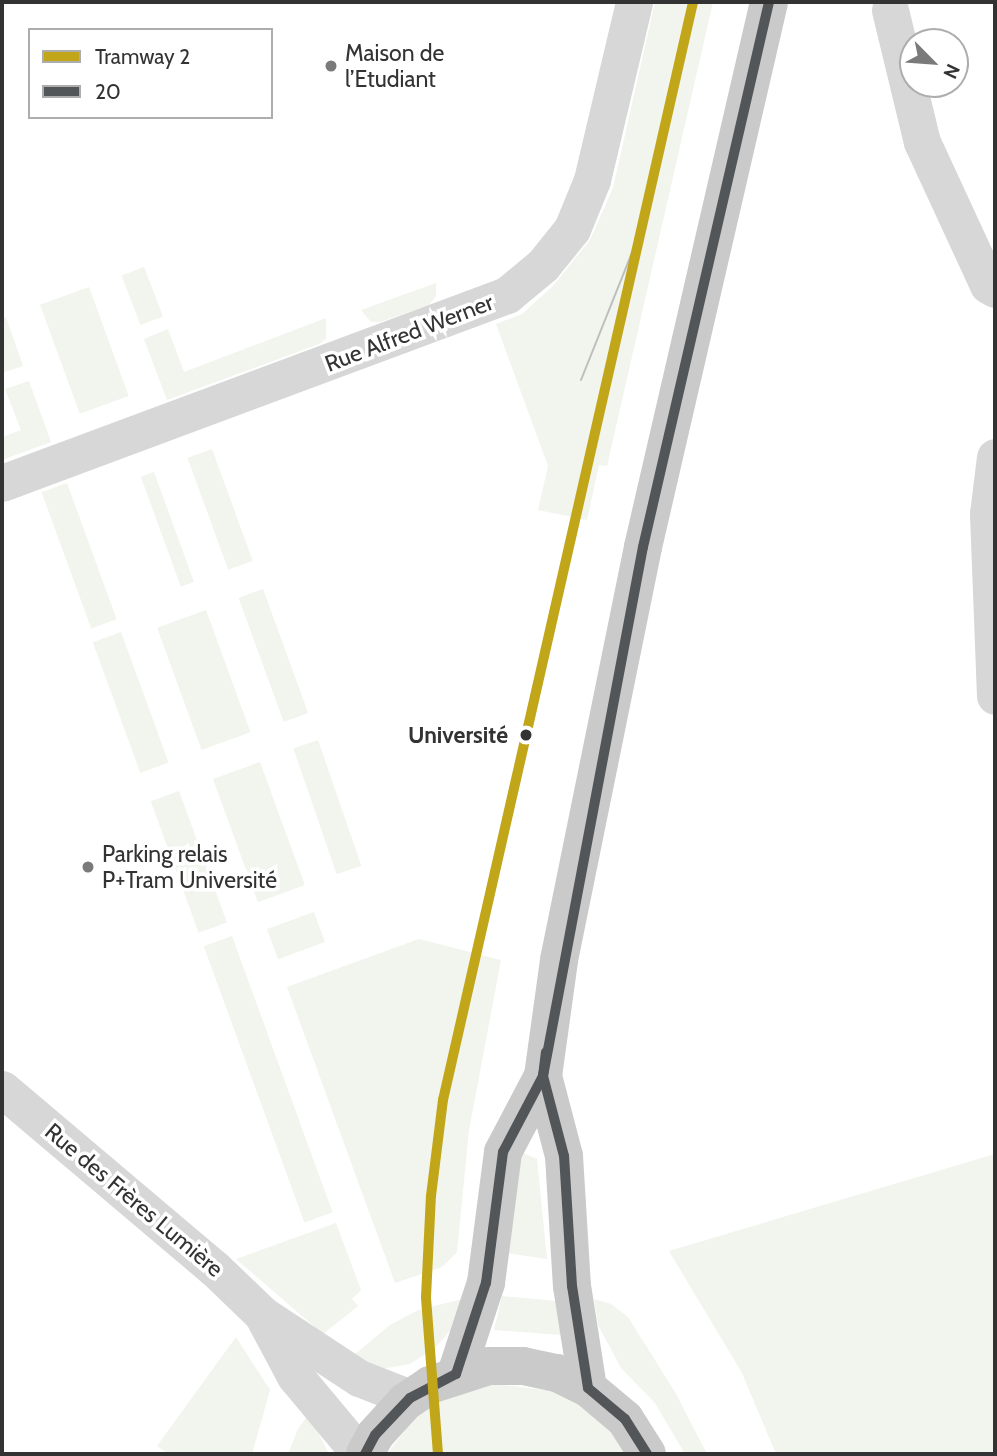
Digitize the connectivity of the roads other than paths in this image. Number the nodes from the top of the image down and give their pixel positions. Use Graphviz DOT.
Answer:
graph roads {
  1 [pos="634,2"];
  2 [pos="769,2"];
  3 [pos="890,10"];
  4 [pos="995,289"];
  5 [pos="995,457"];
  6 [pos="2,483"];
  7 [pos="995,696"];
  8 [pos="543,1076"];
  9 [pos="2,1088"];
  10 [pos="263,1315"];
  11 [pos="456,1374"];
  12 [pos="588,1388"];
  13 [pos="410,1398"];
  14 [pos="362,1454"];
  15 [pos="648,1454"];
  1 -- 6 [label="street, Rue Alfred Werner"];
  2 -- 8 [label="main road"];
  3 -- 4 [label="street"];
  5 -- 7 [label="street"];
  8 -- 11 [label="main road"];
  8 -- 12 [label="main road"];
  9 -- 10 [label="street, Rue des Frères Lumière"];
  10 -- 13 [label="street, Rue des Frères Lumière"];
  10 -- 14 [label="street, Rue des Frères Lumière"];
  11 -- 12 [label="main road"];
  11 -- 13 [label="main road"];
  12 -- 15 [label="main road"];
  13 -- 14 [label="main road"];
}
